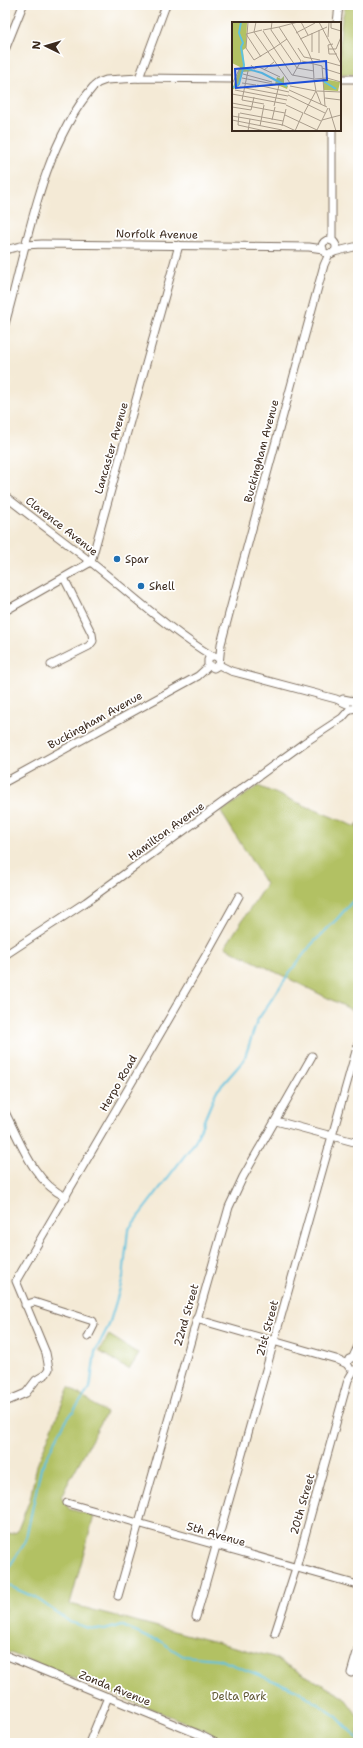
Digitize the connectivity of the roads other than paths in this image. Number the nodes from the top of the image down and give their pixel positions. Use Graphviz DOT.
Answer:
graph roads {
  1 [pos="23,5"];
  2 [pos="166,5"];
  3 [pos="339,5"];
  4 [pos="337,22"];
  5 [pos="5,50"];
  6 [pos="139,78"];
  7 [pos="232,79"];
  8 [pos="341,79"];
  9 [pos="358,79"];
  10 [pos="332,131"];
  11 [pos="26,245"];
  12 [pos="179,245"];
  13 [pos="329,247"];
  14 [pos="354,247"];
  15 [pos="5,250"];
  16 [pos="5,324"];
  17 [pos="5,496"];
  18 [pos="91,562"];
  19 [pos="64,578"];
  20 [pos="5,610"];
  21 [pos="213,661"];
  22 [pos="51,665"];
  23 [pos="353,706"];
  24 [pos="5,782"];
  25 [pos="239,896"];
  26 [pos="5,955"];
  27 [pos="358,1044"];
  28 [pos="312,1056"];
  29 [pos="5,1112"];
  30 [pos="276,1121"];
  31 [pos="333,1136"];
  32 [pos="358,1143"];
  33 [pos="66,1197"];
  34 [pos="25,1304"];
  35 [pos="196,1319"];
  36 [pos="88,1337"];
  37 [pos="275,1342"];
  38 [pos="358,1346"];
  39 [pos="354,1363"];
  40 [pos="5,1402"];
  41 [pos="67,1503"];
  42 [pos="139,1523"];
  43 [pos="217,1546"];
  44 [pos="296,1568"];
  45 [pos="358,1585"];
  46 [pos="118,1596"];
  47 [pos="196,1617"];
  48 [pos="275,1633"];
  49 [pos="358,1648"];
  50 [pos="5,1655"];
  51 [pos="351,1673"];
  52 [pos="108,1697"];
  53 [pos="89,1743"];
  54 [pos="216,1743"];
  1 -- 5 [label="street"];
  2 -- 6 [label="street"];
  3 -- 4 [label="street"];
  6 -- 7 [label="street"];
  6 -- 11 [label="street"];
  8 -- 9 [label="street"];
  10 -- 13 [label="street"];
  11 -- 12 [label="street, Norfolk Avenue"];
  11 -- 15 [label="street, Norfolk Avenue"];
  11 -- 16 [label="street"];
  12 -- 13 [label="street, Norfolk Avenue"];
  12 -- 18 [label="street, Lancaster Avenue"];
  13 -- 14 [label="street"];
  13 -- 21 [label="street, Buckingham Avenue"];
  17 -- 18 [label="street, Clarence Avenue"];
  18 -- 19 [label="street"];
  18 -- 21 [label="street, Clarence Avenue"];
  19 -- 20 [label="street"];
  19 -- 22 [label="street"];
  21 -- 23 [label="street, Clarence Avenue"];
  21 -- 24 [label="street, Buckingham Avenue"];
  23 -- 26 [label="street, Hamilton Avenue"];
  25 -- 33 [label="street, Herpo Road"];
  27 -- 31 [label="street, 21st Street"];
  28 -- 30 [label="street, 22nd Street"];
  29 -- 33 [label="street"];
  30 -- 31 [label="street"];
  30 -- 35 [label="street, 22nd Street"];
  31 -- 32 [label="street"];
  31 -- 37 [label="street, 21st Street"];
  33 -- 34 [label="street, Herpo Road"];
  34 -- 36 [label="street"];
  34 -- 40 [label="street"];
  35 -- 37 [label="street"];
  35 -- 42 [label="street, 22nd Street"];
  37 -- 39 [label="street"];
  37 -- 43 [label="street, 21st Street"];
  38 -- 39 [label="street, 20th Street"];
  39 -- 44 [label="street, 20th Street"];
  41 -- 42 [label="street, 5th Avenue"];
  42 -- 43 [label="street, 5th Avenue"];
  42 -- 46 [label="street, 22nd Street"];
  43 -- 44 [label="street, 5th Avenue"];
  43 -- 47 [label="street, 21st Street"];
  44 -- 45 [label="street, 5th Avenue"];
  44 -- 48 [label="street, 20th Street"];
  49 -- 51 [label="street"];
  50 -- 52 [label="street, Zonda Avenue"];
  52 -- 53 [label="street"];
  52 -- 54 [label="street, Zonda Avenue"];
}
